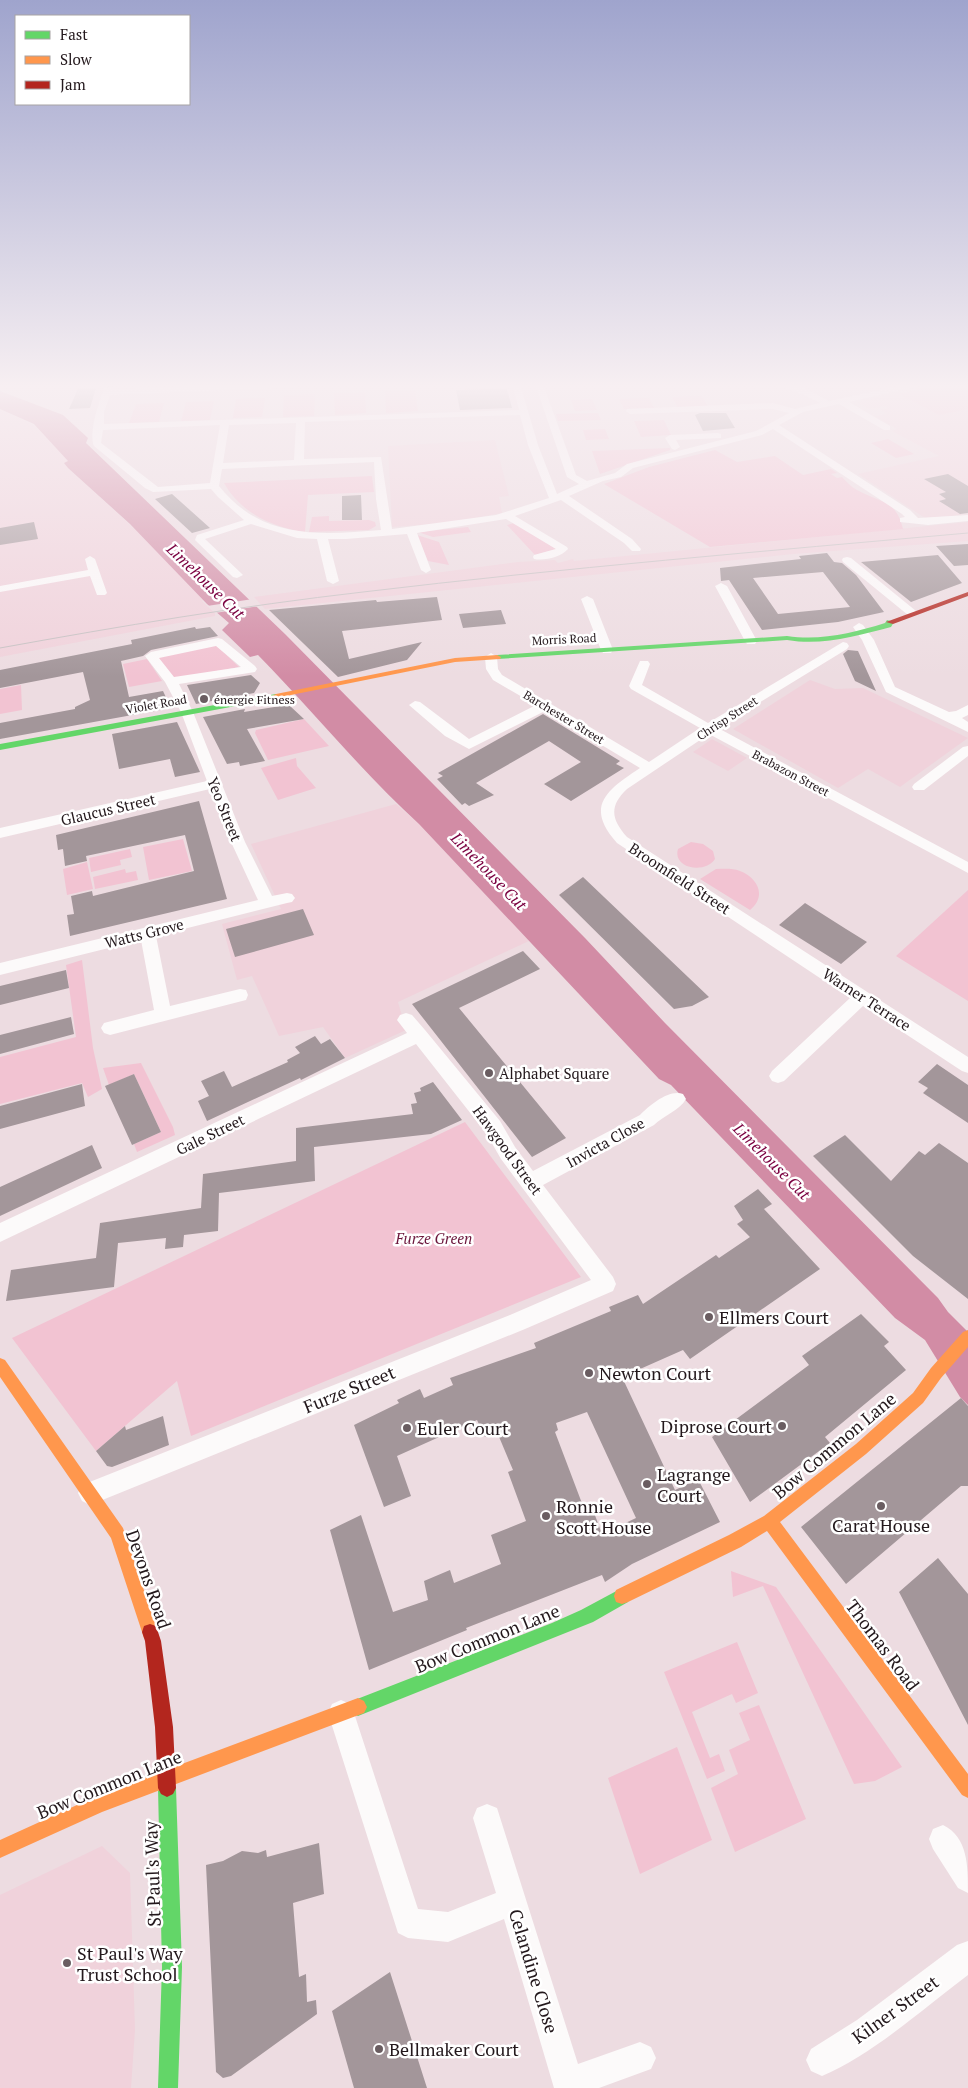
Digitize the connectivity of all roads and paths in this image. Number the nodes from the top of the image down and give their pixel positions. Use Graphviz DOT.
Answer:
graph roads {
  1 [pos="142,481"];
  2 [pos="215,481"];
  3 [pos="380,481"];
  4 [pos="546,481"];
  5 [pos="581,481"];
  6 [pos="599,481"];
  7 [pos="859,481"];
  8 [pos="588,485"];
  9 [pos="214,486"];
  10 [pos="559,497"];
  11 [pos="507,515"];
  12 [pos="968,518"];
  13 [pos="904,520"];
  14 [pos="251,521"];
  15 [pos="916,522"];
  16 [pos="410,529"];
  17 [pos="387,532"];
  18 [pos="322,537"];
  19 [pos="636,550"];
  20 [pos="538,557"];
  21 [pos="90,558"];
  22 [pos="847,560"];
  23 [pos="426,570"];
  24 [pos="94,572"];
  25 [pos="237,575"];
  26 [pos="333,581"];
  27 [pos="721,586"];
  28 [pos="0,588"];
  29 [pos="101,593"];
  30 [pos="968,594"];
  31 [pos="586,599"];
  32 [pos="912,613"];
  33 [pos="861,629"];
  34 [pos="841,637"];
  35 [pos="751,641"];
  36 [pos="607,650"];
  37 [pos="490,657"];
  38 [pos="644,664"];
  39 [pos="171,681"];
  40 [pos="346,682"];
  41 [pos="415,704"];
  42 [pos="546,705"];
  43 [pos="968,708"];
  44 [pos="188,712"];
  45 [pos="946,716"];
  46 [pos="709,728"];
  47 [pos="968,728"];
  48 [pos="0,747"];
  49 [pos="968,750"];
  50 [pos="650,768"];
  51 [pos="215,784"];
  52 [pos="919,787"];
  53 [pos="614,793"];
  54 [pos="0,834"];
  55 [pos="968,868"];
  56 [pos="287,898"];
  57 [pos="267,903"];
  58 [pos="146,932"];
  59 [pos="783,944"];
  60 [pos="0,968"];
  61 [pos="240,995"];
  62 [pos="863,996"];
  63 [pos="163,1015"];
  64 [pos="406,1020"];
  65 [pos="110,1028"];
  66 [pos="420,1035"];
  67 [pos="968,1066"];
  68 [pos="778,1076"];
  69 [pos="676,1099"];
  70 [pos="531,1182"];
  71 [pos="0,1233"];
  72 [pos="606,1284"];
  73 [pos="968,1337"];
  74 [pos="0,1365"];
  75 [pos="90,1493"];
  76 [pos="769,1522"];
  77 [pos="341,1713"];
  78 [pos="167,1779"];
  79 [pos="968,1789"];
  80 [pos="487,1818"];
  81 [pos="943,1839"];
  82 [pos="0,1849"];
  83 [pos="968,1878"];
  84 [pos="513,1900"];
  85 [pos="968,1956"];
  86 [pos="640,2058"];
  87 [pos="822,2060"];
  88 [pos="168,2088"];
  1 -- 9 [label="street"];
  2 -- 9 [label="street"];
  3 -- 17 [label="street"];
  4 -- 10 [label="street"];
  5 -- 8 [label="street"];
  6 -- 8 [label="street"];
  7 -- 15 [label="street"];
  8 -- 10 [label="street"];
  9 -- 14 [label="street"];
  10 -- 11 [label="street"];
  10 -- 19 [label="street"];
  11 -- 16 [label="street"];
  11 -- 20 [label="street"];
  12 -- 15 [label="street"];
  13 -- 15 [label="street"];
  14 -- 18 [label="street"];
  14 -- 25 [label="street"];
  16 -- 17 [label="street"];
  16 -- 23 [label="street"];
  17 -- 18 [label="street"];
  18 -- 26 [label="street"];
  21 -- 24 [label="street"];
  22 -- 32 [label="street"];
  24 -- 28 [label="street"];
  24 -- 29 [label="street"];
  27 -- 35 [label="street"];
  30 -- 32 [label="main road, Chrisp Street"];
  31 -- 36 [label="street"];
  32 -- 33 [label="main road, Chrisp Street"];
  33 -- 34 [label="main road, Chrisp Street"];
  33 -- 45 [label="street"];
  34 -- 35 [label="main road, Morris Road"];
  34 -- 46 [label="street, Chrisp Street"];
  35 -- 36 [label="main road, Morris Road"];
  36 -- 37 [label="main road, Morris Road"];
  37 -- 40 [label="main road, Morris Road"];
  37 -- 42 [label="street, Barchester Street"];
  38 -- 46 [label="street, Brabazon Street"];
  39 -- 39 [label="street, Yeo Street"];
  39 -- 44 [label="street, Yeo Street"];
  40 -- 44 [label="main road, Violet Road"];
  41 -- 42 [label="street"];
  42 -- 50 [label="street, Barchester Street"];
  43 -- 45 [label="street"];
  44 -- 48 [label="main road, Violet Road"];
  44 -- 51 [label="street, Yeo Street"];
  45 -- 47 [label="street"];
  46 -- 50 [label="street, Chrisp Street"];
  46 -- 55 [label="street, Brabazon Street"];
  49 -- 52 [label="street"];
  50 -- 53 [label="street, Chrisp Street"];
  51 -- 54 [label="street, Glaucus Street"];
  51 -- 57 [label="street, Yeo Street"];
  53 -- 59 [label="street, Broomfield Street"];
  56 -- 57 [label="street, Watts Grove"];
  57 -- 58 [label="street, Watts Grove"];
  58 -- 60 [label="street, Watts Grove"];
  58 -- 63 [label="street"];
  59 -- 62 [label="street, Warner Terrace"];
  61 -- 63 [label="street"];
  62 -- 67 [label="street, Warner Terrace"];
  62 -- 68 [label="street"];
  63 -- 65 [label="street"];
  64 -- 66 [label="street, Hawgood Street"];
  66 -- 70 [label="street, Hawgood Street"];
  66 -- 71 [label="street, Gale Street"];
  69 -- 70 [label="street, Invicta Close"];
  70 -- 72 [label="street, Hawgood Street"];
  72 -- 75 [label="street, Furze Street"];
  73 -- 76 [label="main road, Bow Common Lane"];
  74 -- 75 [label="main road, Devons Road"];
  75 -- 78 [label="main road, Devons Road"];
  76 -- 77 [label="main road, Bow Common Lane"];
  76 -- 79 [label="main road, Thomas Road"];
  77 -- 78 [label="main road, Bow Common Lane"];
  77 -- 84 [label="street, Celandine Close"];
  78 -- 82 [label="main road, Bow Common Lane"];
  78 -- 88 [label="main road, St Paul's Way"];
  80 -- 84 [label="street"];
  81 -- 83 [label="street"];
  84 -- 86 [label="street, Celandine Close"];
  85 -- 87 [label="street, Kilner Street"];
}
